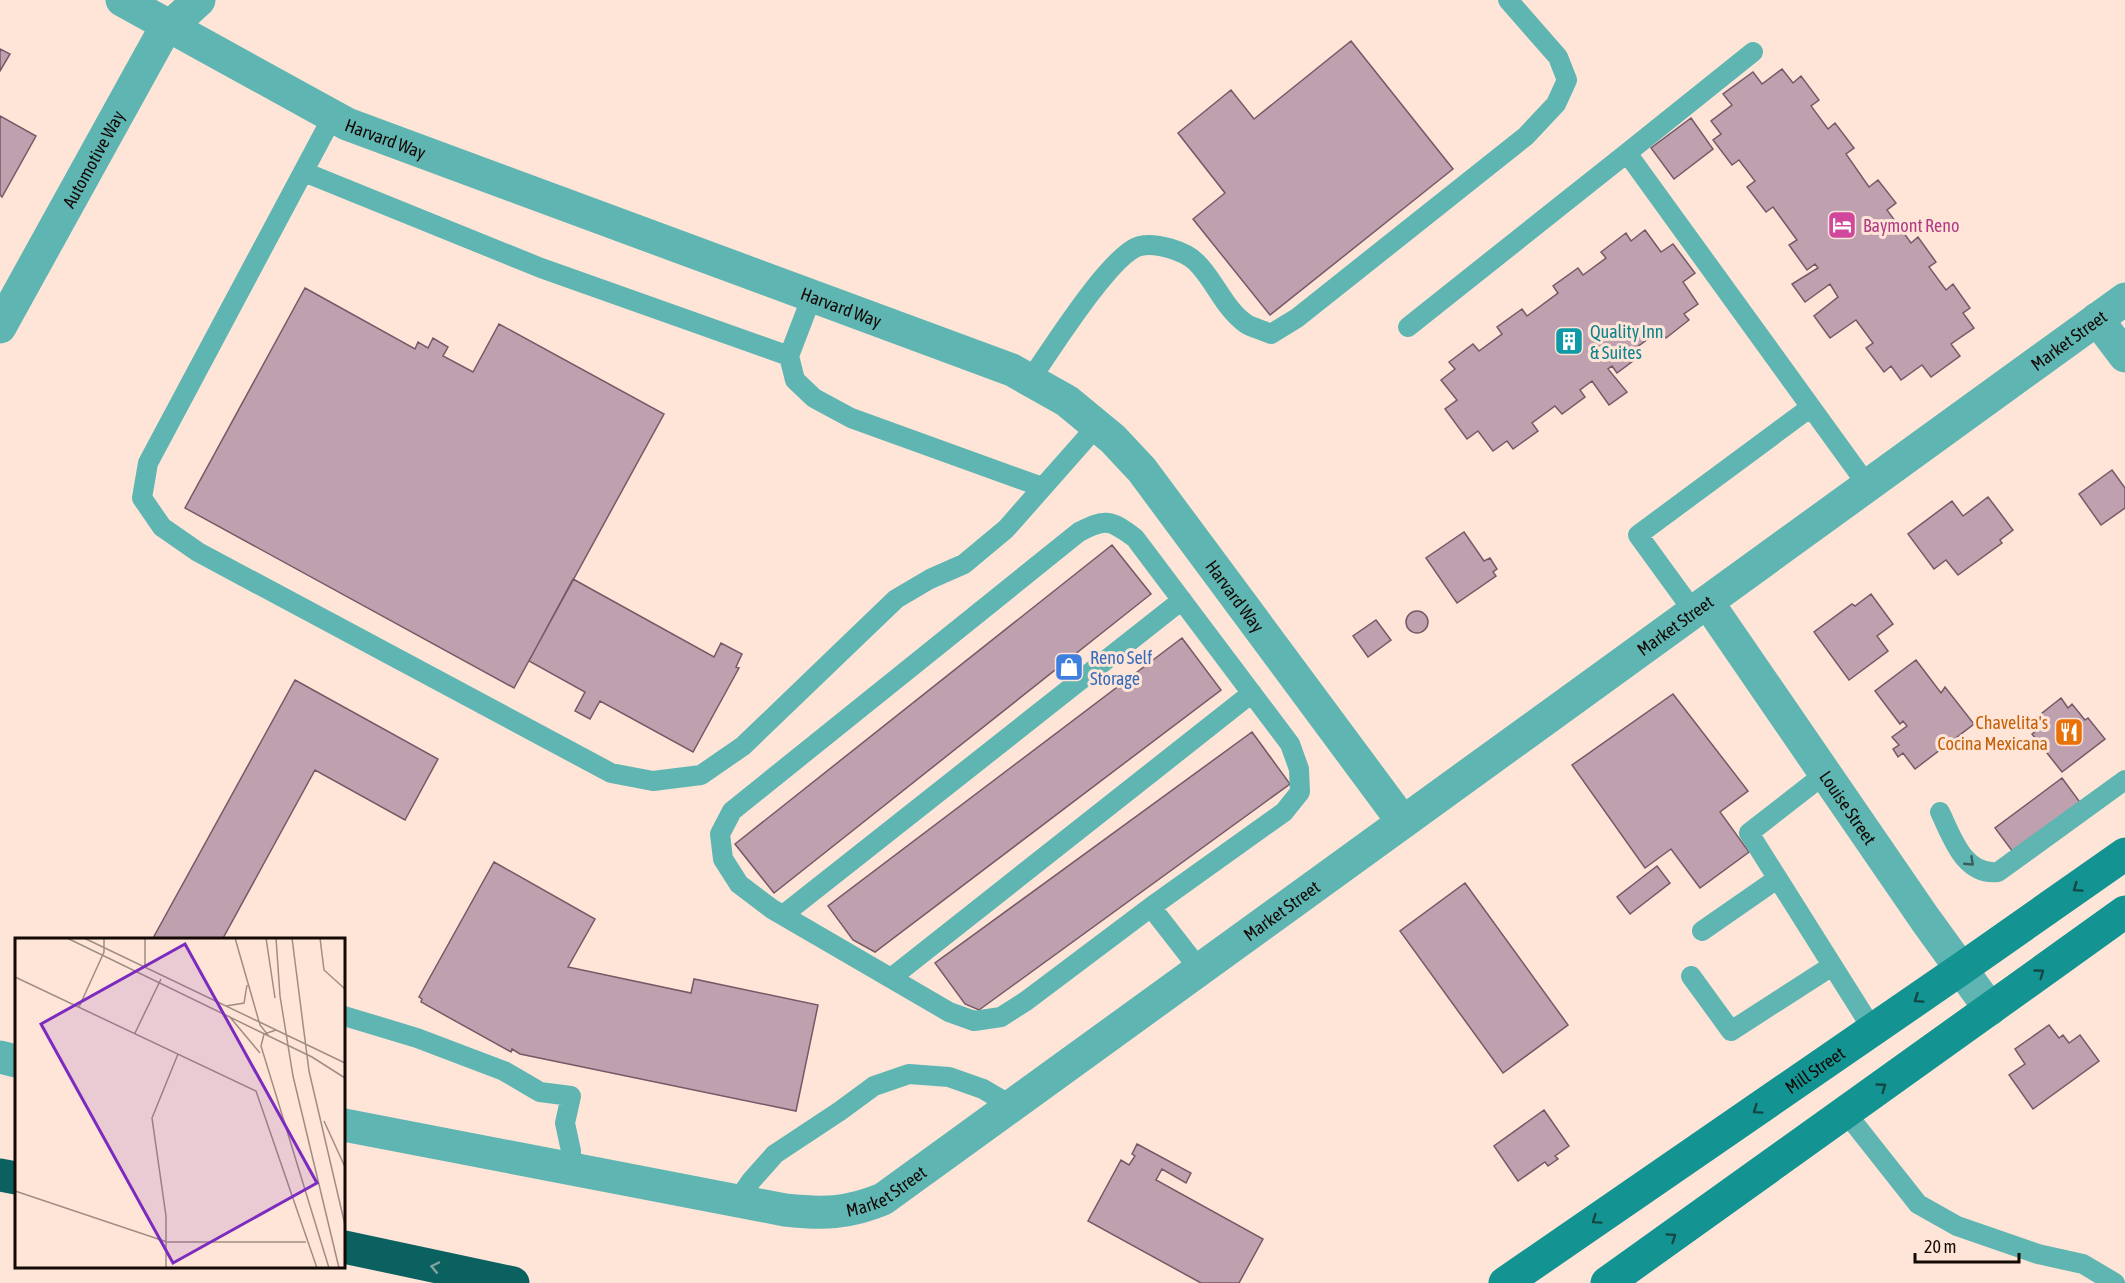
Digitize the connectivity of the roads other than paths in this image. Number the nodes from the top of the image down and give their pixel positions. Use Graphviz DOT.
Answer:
graph roads {
  1 [pos="122,0"];
  2 [pos="199,0"];
  3 [pos="1508,0"];
  4 [pos="170,27"];
  5 [pos="1753,52"];
  6 [pos="333,116"];
  7 [pos="1627,153"];
  8 [pos="304,172"];
  9 [pos="812,296"];
  10 [pos="2125,299"];
  11 [pos="2097,319"];
  12 [pos="0,327"];
  13 [pos="1408,327"];
  14 [pos="789,356"];
  15 [pos="2125,356"];
  16 [pos="1030,380"];
  17 [pos="1811,407"];
  18 [pos="1097,426"];
  19 [pos="1868,486"];
  20 [pos="1042,487"];
  21 [pos="1182,600"];
  22 [pos="1701,607"];
  23 [pos="1252,693"];
  24 [pos="1826,773"];
  25 [pos="2125,780"];
  26 [pos="1940,812"];
  27 [pos="1403,822"];
  28 [pos="2125,854"];
  29 [pos="1777,879"];
  30 [pos="1151,907"];
  31 [pos="783,915"];
  32 [pos="2121,920"];
  33 [pos="1702,930"];
  34 [pos="1832,966"];
  35 [pos="1961,969"];
  36 [pos="1200,970"];
  37 [pos="1691,976"];
  38 [pos="891,978"];
  39 [pos="1990,1009"];
  40 [pos="345,1016"];
  41 [pos="1873,1030"];
  42 [pos="0,1057"];
  43 [pos="15,1061"];
  44 [pos="1012,1106"];
  45 [pos="1846,1113"];
  46 [pos="345,1125"];
  47 [pos="571,1169"];
  48 [pos="0,1175"];
  49 [pos="15,1178"];
  50 [pos="737,1201"];
  51 [pos="345,1247"];
  52 [pos="513,1283"];
  53 [pos="1505,1283"];
  54 [pos="1607,1283"];
  55 [pos="2115,1283"];
  1 -- 4 [label="street, Harvard Way"];
  2 -- 4 [label="street, Automotive Way"];
  3 -- 16 [label="lane"];
  4 -- 6 [label="street, Harvard Way"];
  4 -- 12 [label="street, Automotive Way"];
  5 -- 7 [label="lane"];
  6 -- 8 [label="lane"];
  6 -- 9 [label="street, Harvard Way"];
  7 -- 13 [label="lane"];
  7 -- 17 [label="lane"];
  8 -- 14 [label="lane"];
  8 -- 20 [label="lane"];
  9 -- 14 [label="lane"];
  9 -- 16 [label="street, Harvard Way"];
  10 -- 11 [label="street, Market Street"];
  11 -- 15 [label="street"];
  11 -- 19 [label="street, Market Street"];
  14 -- 20 [label="lane"];
  16 -- 18 [label="street, Harvard Way"];
  17 -- 19 [label="lane"];
  17 -- 22 [label="lane"];
  18 -- 20 [label="lane"];
  18 -- 27 [label="street, Harvard Way"];
  19 -- 22 [label="street, Market Street"];
  21 -- 23 [label="lane"];
  21 -- 31 [label="lane"];
  21 -- 31 [label="lane"];
  22 -- 24 [label="street, Louise Street"];
  22 -- 27 [label="street, Market Street"];
  23 -- 30 [label="lane"];
  23 -- 38 [label="lane"];
  24 -- 29 [label="lane"];
  24 -- 35 [label="street, Louise Street"];
  26 -- 25 [label="lane, one-way"];
  27 -- 36 [label="street, Market Street"];
  28 -- 35 [label="main road, Mill Street, one-way"];
  29 -- 33 [label="lane"];
  29 -- 34 [label="lane"];
  30 -- 36 [label="lane"];
  30 -- 38 [label="lane"];
  31 -- 38 [label="lane"];
  39 -- 32 [label="main road, one-way"];
  34 -- 37 [label="lane"];
  34 -- 41 [label="lane"];
  35 -- 39 [label="street, Louise Street"];
  35 -- 41 [label="main road, Mill Street, one-way"];
  36 -- 44 [label="street, Market Street"];
  45 -- 39 [label="main road, one-way"];
  40 -- 47 [label="lane"];
  41 -- 53 [label="main road, Mill Street, one-way"];
  42 -- 43 [label="street"];
  44 -- 50 [label="street, Market Street"];
  44 -- 50 [label="lane"];
  54 -- 45 [label="main road, one-way"];
  45 -- 55 [label="lane"];
  46 -- 47 [label="street, Market Street"];
  47 -- 50 [label="street, Market Street"];
  48 -- 49 [label="highway"];
  52 -- 51 [label="highway, one-way"];
}
